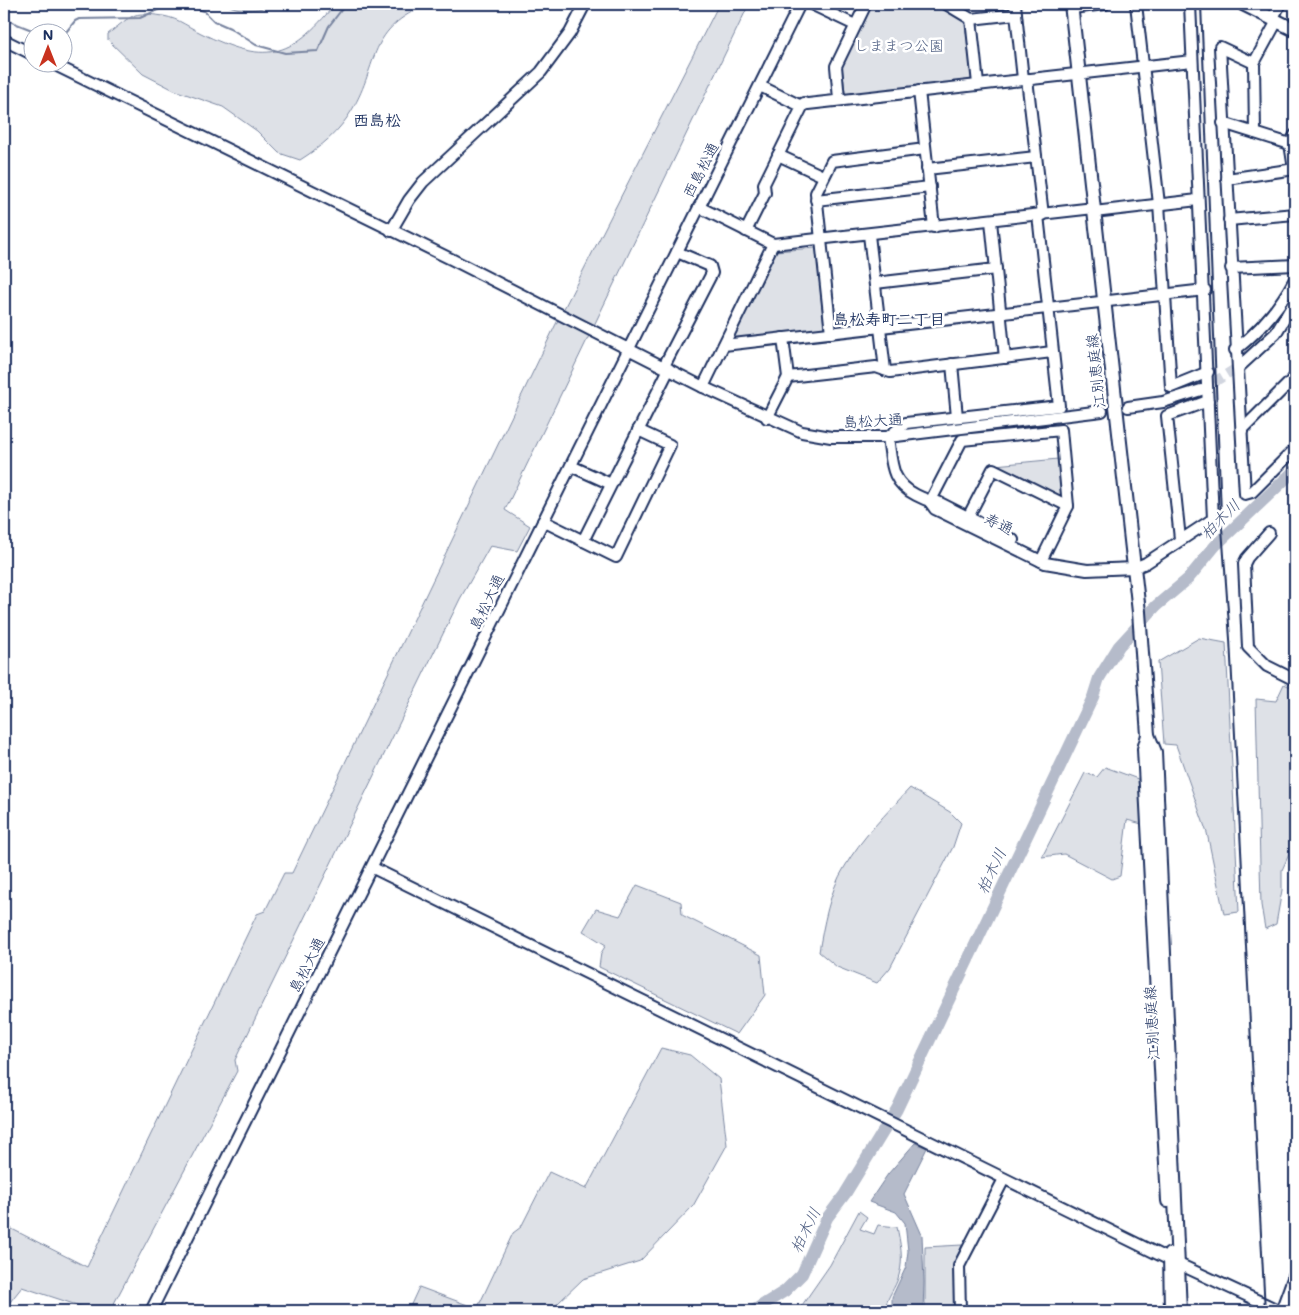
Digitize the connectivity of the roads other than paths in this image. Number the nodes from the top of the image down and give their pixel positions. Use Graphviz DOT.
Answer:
graph roads {
  1 [pos="585,4"];
  2 [pos="800,4"];
  3 [pos="811,4"];
  4 [pos="866,4"];
  5 [pos="948,4"];
  6 [pos="1105,4"];
  7 [pos="1136,4"];
  8 [pos="1190,4"];
  9 [pos="1243,4"];
  10 [pos="1280,4"];
  11 [pos="1072,6"];
  12 [pos="1256,7"];
  13 [pos="1016,9"];
  14 [pos="971,19"];
  15 [pos="1275,20"];
  16 [pos="855,25"];
  17 [pos="1295,30"];
  18 [pos="4,40"];
  19 [pos="22,49"];
  20 [pos="1192,61"];
  21 [pos="1254,63"];
  22 [pos="1143,66"];
  23 [pos="69,72"];
  24 [pos="1080,73"];
  25 [pos="1025,79"];
  26 [pos="978,84"];
  27 [pos="760,86"];
  28 [pos="920,91"];
  29 [pos="839,99"];
  30 [pos="804,103"];
  31 [pos="1224,123"];
  32 [pos="1255,133"];
  33 [pos="1293,140"];
  34 [pos="926,149"];
  35 [pos="778,155"];
  36 [pos="1036,157"];
  37 [pos="927,169"];
  38 [pos="1295,169"];
  39 [pos="823,176"];
  40 [pos="1227,179"];
  41 [pos="930,187"];
  42 [pos="816,200"];
  43 [pos="1198,200"];
  44 [pos="1159,204"];
  45 [pos="699,207"];
  46 [pos="1094,210"];
  47 [pos="1295,214"];
  48 [pos="1040,215"];
  49 [pos="1229,220"];
  50 [pos="991,221"];
  51 [pos="934,227"];
  52 [pos="391,231"];
  53 [pos="746,231"];
  54 [pos="870,235"];
  55 [pos="821,240"];
  56 [pos="773,244"];
  57 [pos="677,252"];
  58 [pos="1295,264"];
  59 [pos="996,268"];
  60 [pos="1231,268"];
  61 [pos="1295,279"];
  62 [pos="875,283"];
  63 [pos="1205,290"];
  64 [pos="1165,296"];
  65 [pos="1295,301"];
  66 [pos="1105,303"];
  67 [pos="1047,308"];
  68 [pos="1001,314"];
  69 [pos="880,326"];
  70 [pos="831,332"];
  71 [pos="783,338"];
  72 [pos="724,345"];
  73 [pos="628,349"];
  74 [pos="1235,350"];
  75 [pos="1052,352"];
  76 [pos="1005,358"];
  77 [pos="952,364"];
  78 [pos="1240,366"];
  79 [pos="666,368"];
  80 [pos="885,370"];
  81 [pos="1208,372"];
  82 [pos="788,377"];
  83 [pos="1295,378"];
  84 [pos="703,386"];
  85 [pos="1201,390"];
  86 [pos="1208,400"];
  87 [pos="1128,408"];
  88 [pos="1102,411"];
  89 [pos="957,417"];
  90 [pos="768,418"];
  91 [pos="638,430"];
  92 [pos="1242,430"];
  93 [pos="888,438"];
  94 [pos="1295,449"];
  95 [pos="571,466"];
  96 [pos="611,484"];
  97 [pos="930,502"];
  98 [pos="1068,506"];
  99 [pos="543,521"];
  100 [pos="966,521"];
  101 [pos="1269,533"];
  102 [pos="1180,539"];
  103 [pos="583,541"];
  104 [pos="1042,558"];
  105 [pos="1134,568"];
  106 [pos="1295,680"];
  107 [pos="372,868"];
  108 [pos="1004,1179"];
  109 [pos="1174,1262"];
  110 [pos="1295,1274"];
  111 [pos="151,1311"];
  112 [pos="960,1311"];
  113 [pos="1170,1311"];
  114 [pos="1180,1311"];
  115 [pos="1281,1311"];
  1 -- 52 [label="street"];
  2 -- 27 [label="street, 西島松通"];
  3 -- 16 [label="street"];
  4 -- 16 [label="street"];
  5 -- 14 [label="street"];
  6 -- 11 [label="street"];
  7 -- 22 [label="street"];
  8 -- 20 [label="street"];
  9 -- 12 [label="main road"];
  10 -- 15 [label="street"];
  11 -- 24 [label="main road, 江別恵庭線"];
  12 -- 15 [label="main road"];
  13 -- 14 [label="street"];
  13 -- 25 [label="street"];
  14 -- 26 [label="street"];
  15 -- 17 [label="main road"];
  15 -- 21 [label="street"];
  16 -- 29 [label="street"];
  18 -- 19 [label="street"];
  20 -- 22 [label="street"];
  20 -- 43 [label="street"];
  21 -- 31 [label="street"];
  21 -- 32 [label="street"];
  22 -- 24 [label="street"];
  22 -- 44 [label="street"];
  23 -- 52 [label="street"];
  24 -- 25 [label="street"];
  24 -- 46 [label="main road, 江別恵庭線"];
  25 -- 26 [label="street"];
  25 -- 36 [label="street"];
  26 -- 28 [label="street"];
  27 -- 30 [label="street"];
  27 -- 45 [label="street, 西島松通"];
  28 -- 29 [label="street"];
  28 -- 34 [label="street"];
  29 -- 30 [label="street"];
  30 -- 35 [label="street"];
  31 -- 32 [label="street"];
  31 -- 40 [label="street"];
  32 -- 33 [label="street"];
  33 -- 38 [label="street"];
  34 -- 37 [label="street"];
  34 -- 39 [label="street"];
  35 -- 39 [label="street"];
  35 -- 53 [label="street"];
  36 -- 37 [label="street"];
  36 -- 48 [label="street"];
  37 -- 41 [label="street"];
  38 -- 40 [label="street"];
  39 -- 42 [label="street"];
  40 -- 49 [label="street"];
  41 -- 42 [label="street"];
  41 -- 51 [label="street"];
  42 -- 55 [label="street"];
  43 -- 44 [label="street"];
  43 -- 63 [label="street"];
  44 -- 46 [label="street"];
  44 -- 64 [label="street"];
  45 -- 53 [label="street"];
  45 -- 57 [label="street, 西島松通"];
  46 -- 48 [label="street"];
  46 -- 66 [label="main road, 江別恵庭線"];
  47 -- 49 [label="street"];
  48 -- 50 [label="street"];
  48 -- 67 [label="street"];
  49 -- 60 [label="street"];
  50 -- 51 [label="street"];
  50 -- 59 [label="street"];
  51 -- 54 [label="street"];
  52 -- 73 [label="street"];
  53 -- 56 [label="street"];
  54 -- 55 [label="street"];
  54 -- 62 [label="street"];
  55 -- 56 [label="street"];
  55 -- 70 [label="street"];
  56 -- 72 [label="street"];
  57 -- 73 [label="street, 西島松通"];
  57 -- 79 [label="street"];
  58 -- 60 [label="street"];
  59 -- 62 [label="street"];
  59 -- 68 [label="street"];
  60 -- 74 [label="street"];
  61 -- 74 [label="street"];
  62 -- 69 [label="street"];
  63 -- 64 [label="street"];
  63 -- 81 [label="street"];
  64 -- 66 [label="street"];
  64 -- 81 [label="street"];
  65 -- 78 [label="street"];
  66 -- 67 [label="street"];
  66 -- 105 [label="main road, 江別恵庭線"];
  67 -- 68 [label="street"];
  67 -- 75 [label="street"];
  68 -- 69 [label="street"];
  68 -- 76 [label="street"];
  69 -- 70 [label="street"];
  69 -- 80 [label="street"];
  70 -- 71 [label="street"];
  71 -- 72 [label="street"];
  71 -- 82 [label="street"];
  72 -- 84 [label="street"];
  73 -- 79 [label="street, 島松大通"];
  73 -- 95 [label="street, 島松大通"];
  74 -- 92 [label="street"];
  75 -- 76 [label="street"];
  75 -- 89 [label="street"];
  76 -- 77 [label="street"];
  77 -- 80 [label="street"];
  77 -- 89 [label="street"];
  79 -- 84 [label="street, 島松大通"];
  79 -- 91 [label="street"];
  80 -- 82 [label="street"];
  81 -- 86 [label="street"];
  82 -- 90 [label="street"];
  83 -- 92 [label="street"];
  84 -- 90 [label="street, 島松大通"];
  85 -- 87 [label="street"];
  86 -- 102 [label="street"];
  86 -- 102 [label="street"];
  88 -- 93 [label="street, 島松大通"];
  89 -- 93 [label="street"];
  90 -- 93 [label="street, 島松大通"];
  91 -- 96 [label="street"];
  91 -- 103 [label="street"];
  92 -- 94 [label="street"];
  93 -- 97 [label="street, 寿通"];
  95 -- 96 [label="street"];
  95 -- 99 [label="street, 島松大通"];
  96 -- 103 [label="street"];
  97 -- 98 [label="street"];
  97 -- 100 [label="street, 寿通"];
  98 -- 100 [label="street"];
  98 -- 104 [label="street"];
  99 -- 103 [label="street"];
  99 -- 107 [label="street, 島松大通"];
  100 -- 104 [label="street, 寿通"];
  101 -- 106 [label="street"];
  102 -- 105 [label="street"];
  104 -- 105 [label="street, 寿通"];
  105 -- 109 [label="main road, 江別恵庭線"];
  107 -- 108 [label="street"];
  107 -- 111 [label="street, 島松大通"];
  108 -- 109 [label="street"];
  108 -- 112 [label="street"];
  109 -- 113 [label="main road, 江別恵庭線"];
  109 -- 114 [label="main road, 江別恵庭線"];
  109 -- 115 [label="street"];
  110 -- 115 [label="street"];
}
